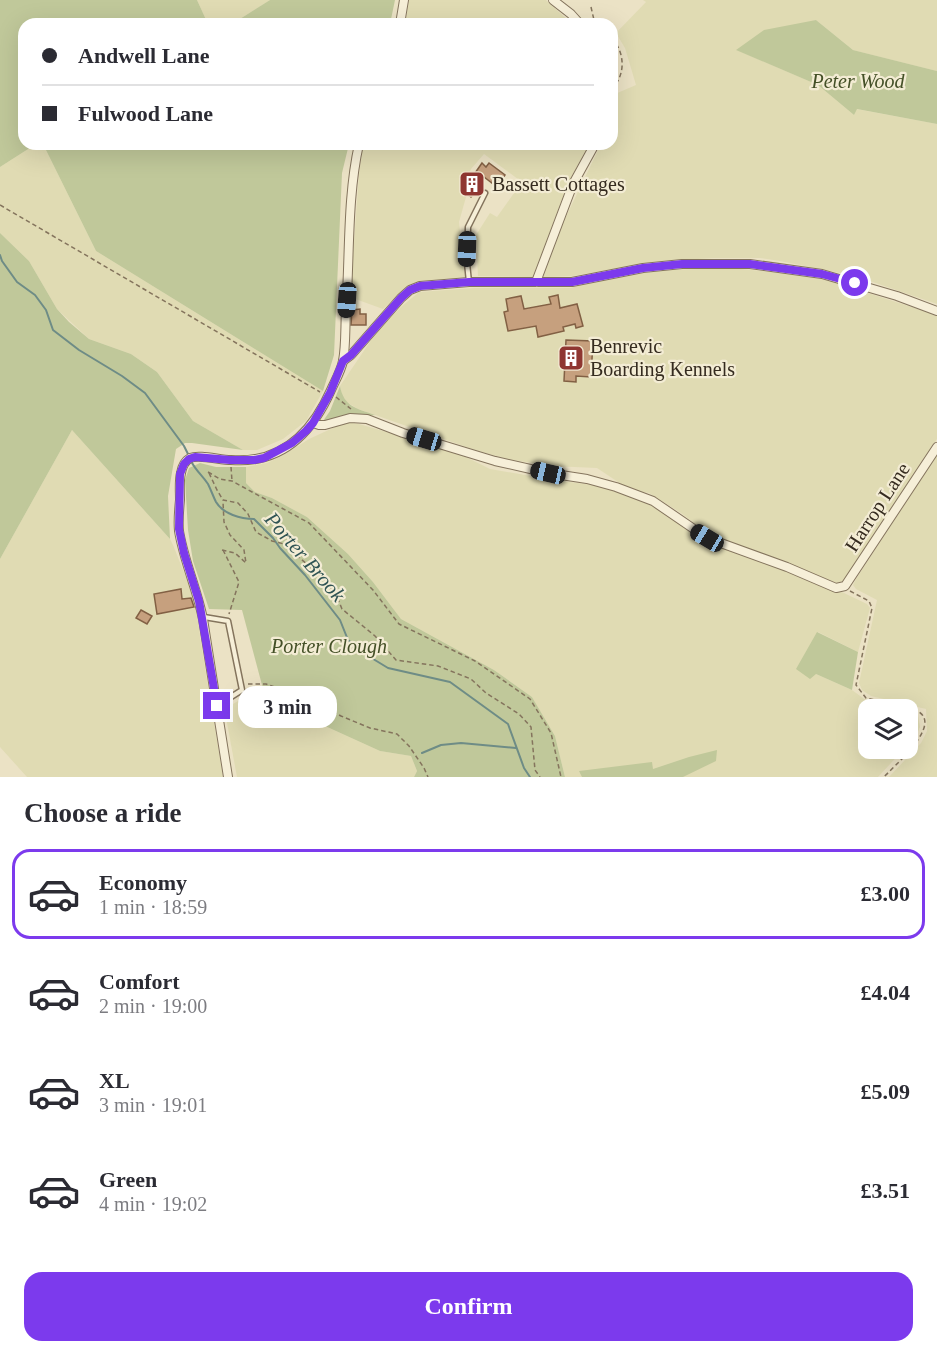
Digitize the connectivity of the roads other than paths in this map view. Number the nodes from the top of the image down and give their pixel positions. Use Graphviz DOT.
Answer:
graph roads {
  1 [pos="404,0"];
  2 [pos="553,0"];
  3 [pos="402,18"];
  4 [pos="575,18"];
  5 [pos="358,150"];
  6 [pos="592,150"];
  7 [pos="485,194"];
  8 [pos="469,282"];
  9 [pos="536,282"];
  10 [pos="937,311"];
  11 [pos="343,361"];
  12 [pos="313,423"];
  13 [pos="937,447"];
  14 [pos="202,617"];
  15 [pos="217,706"];
  16 [pos="228,777"];
  1 -- 3 [label="street"];
  2 -- 4 [label="street"];
  5 -- 11 [label="street"];
  6 -- 9 [label="street"];
  7 -- 8 [label="lane"];
  8 -- 9 [label="street"];
  8 -- 11 [label="street"];
  9 -- 10 [label="street"];
  11 -- 12 [label="street"];
  12 -- 13 [label="street, Harrop Lane"];
  12 -- 14 [label="street"];
  14 -- 15 [label="street"];
  14 -- 15 [label="lane"];
  15 -- 16 [label="street"];
}
